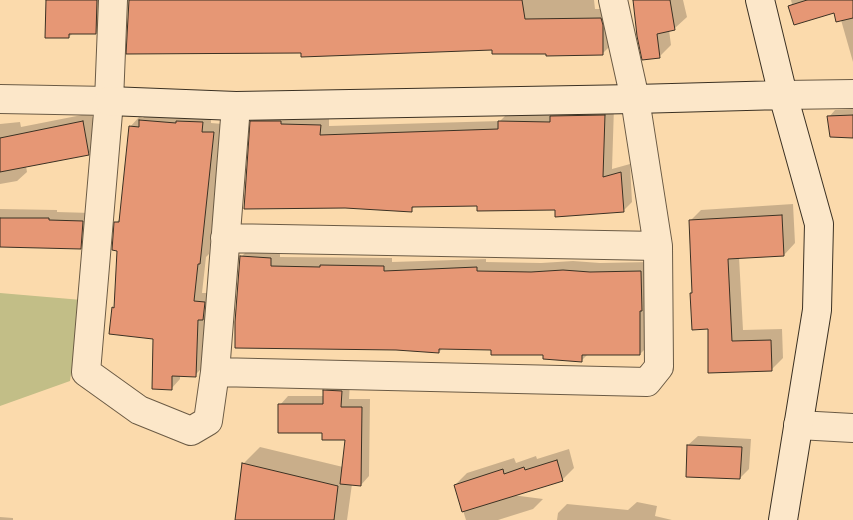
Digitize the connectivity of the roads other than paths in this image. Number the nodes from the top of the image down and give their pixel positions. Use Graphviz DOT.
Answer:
graph roads {
  1 [pos="113,0"];
  2 [pos="613,0"];
  3 [pos="760,0"];
  4 [pos="853,94"];
  5 [pos="783,95"];
  6 [pos="0,99"];
  7 [pos="635,99"];
  8 [pos="109,101"];
  9 [pos="236,106"];
  10 [pos="225,238"];
  11 [pos="658,246"];
  12 [pos="215,372"];
  13 [pos="798,425"];
  14 [pos="853,428"];
  15 [pos="784,520"];
  1 -- 8 [label="street"];
  2 -- 7 [label="street"];
  3 -- 5 [label="street"];
  4 -- 5 [label="street"];
  5 -- 7 [label="street"];
  5 -- 13 [label="street"];
  6 -- 8 [label="street"];
  7 -- 9 [label="street"];
  7 -- 11 [label="street"];
  8 -- 9 [label="street"];
  8 -- 12 [label="street"];
  9 -- 10 [label="street"];
  10 -- 11 [label="street"];
  10 -- 12 [label="street"];
  11 -- 12 [label="street"];
  13 -- 14 [label="street"];
  13 -- 15 [label="street"];
}
